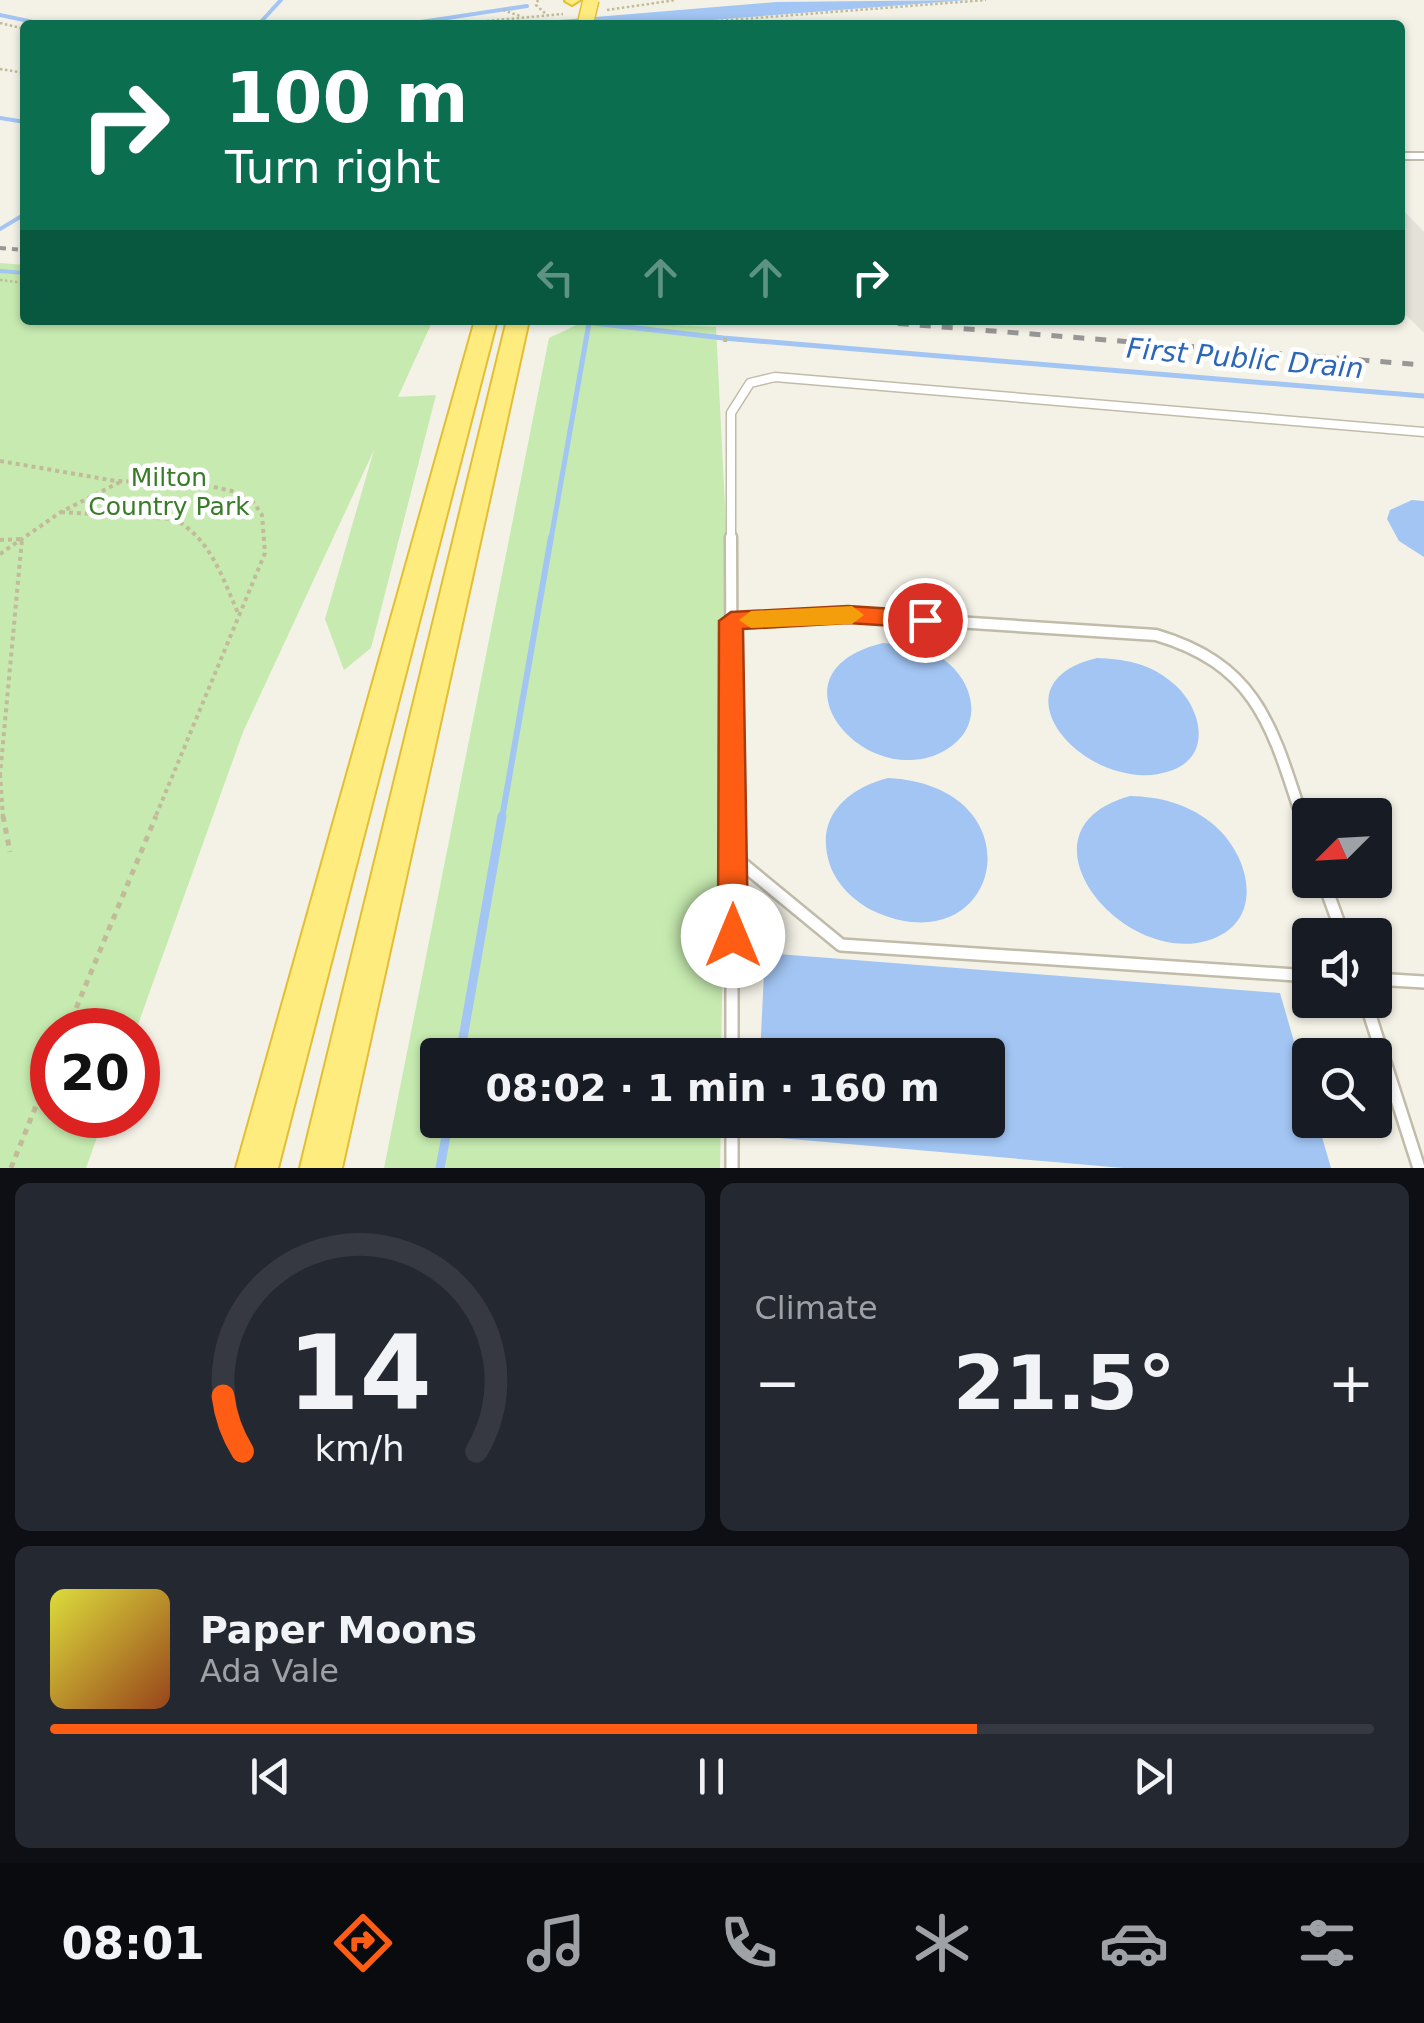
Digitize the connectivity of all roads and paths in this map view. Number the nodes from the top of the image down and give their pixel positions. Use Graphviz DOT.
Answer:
graph roads {
  1 [pos="538,0"];
  2 [pos="676,0"];
  3 [pos="986,0"];
  4 [pos="570,7"];
  5 [pos="606,10"];
  6 [pos="548,16"];
  7 [pos="501,20"];
  8 [pos="730,20"];
  9 [pos="506,325"];
  10 [pos="506,325"];
  11 [pos="726,334"];
  12 [pos="724,342"];
  13 [pos="1424,432"];
  14 [pos="0,462"];
  15 [pos="120,482"];
  16 [pos="61,512"];
  17 [pos="22,538"];
  18 [pos="0,540"];
  19 [pos="0,554"];
  20 [pos="238,613"];
  21 [pos="731,621"];
  22 [pos="1,758"];
  23 [pos="0,774"];
  24 [pos="1294,798"];
  25 [pos="2,828"];
  26 [pos="10,852"];
  27 [pos="734,857"];
  28 [pos="1292,975"];
  29 [pos="1392,980"];
  30 [pos="1424,982"];
  31 [pos="77,1008"];
  32 [pos="1371,1018"];
  33 [pos="732,1038"];
  34 [pos="30,1121"];
  35 [pos="732,1138"];
  36 [pos="11,1168"];
  37 [pos="257,1168"];
  38 [pos="320,1168"];
  39 [pos="732,1168"];
  40 [pos="1419,1168"];
  1 -- 6 [label="path"];
  2 -- 5 [label="path"];
  3 -- 8 [label="path"];
  4 -- 6 [label="path"];
  6 -- 7 [label="path"];
  9 -- 37 [label="highway"];
  10 -- 38 [label="highway"];
  11 -- 12 [label="path"];
  13 -- 21 [label="lane"];
  14 -- 15 [label="path"];
  15 -- 16 [label="path"];
  15 -- 20 [label="path"];
  16 -- 17 [label="path"];
  16 -- 20 [label="path"];
  17 -- 18 [label="path"];
  17 -- 19 [label="path"];
  17 -- 22 [label="path"];
  20 -- 31 [label="path"];
  21 -- 24 [label="lane"];
  21 -- 27 [label="lane"];
  22 -- 23 [label="path"];
  23 -- 25 [label="path"];
  25 -- 26 [label="path"];
  27 -- 28 [label="lane"];
  27 -- 33 [label="lane"];
  29 -- 30 [label="lane"];
  32 -- 40 [label="lane"];
  34 -- 36 [label="path"];
  35 -- 39 [label="lane"];
}
